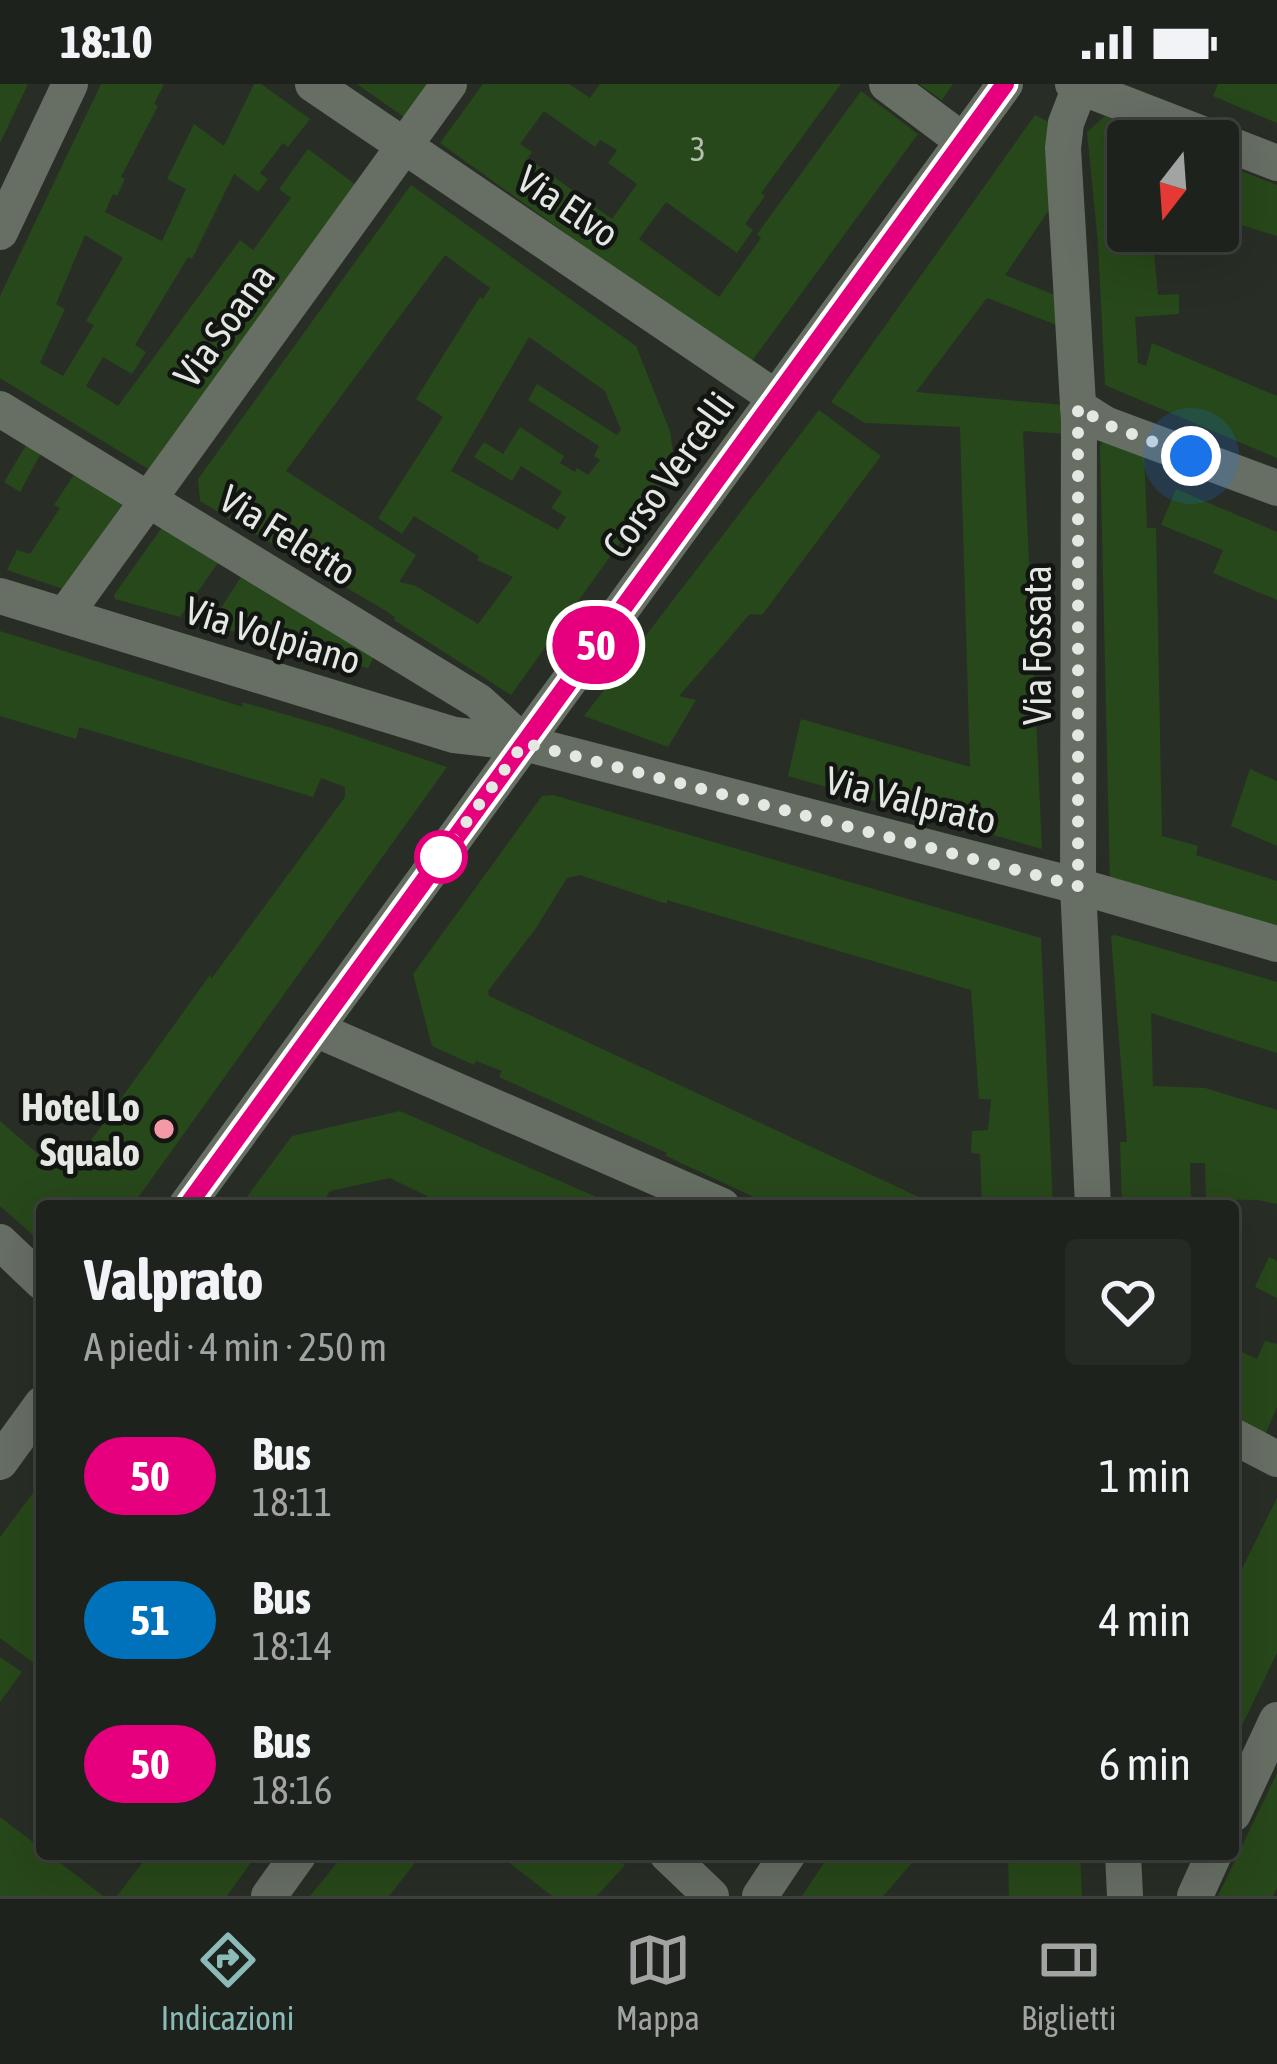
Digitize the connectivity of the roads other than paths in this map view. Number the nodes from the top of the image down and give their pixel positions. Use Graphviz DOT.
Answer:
graph roads {
  1 [pos="70,84"];
  2 [pos="314,84"];
  3 [pos="449,84"];
  4 [pos="887,84"];
  5 [pos="1005,84"];
  6 [pos="1077,85"];
  7 [pos="963,141"];
  8 [pos="404,145"];
  9 [pos="1277,163"];
  10 [pos="0,232"];
  11 [pos="776,398"];
  12 [pos="1078,407"];
  13 [pos="0,409"];
  14 [pos="1277,488"];
  15 [pos="148,500"];
  16 [pos="0,596"];
  17 [pos="64,615"];
  18 [pos="524,743"];
  19 [pos="1078,886"];
  20 [pos="1277,944"];
  21 [pos="315,1029"];
  22 [pos="191,1200"];
  23 [pos="708,1200"];
  24 [pos="1093,1200"];
  25 [pos="0,1242"];
  26 [pos="36,1276"];
  27 [pos="36,1412"];
  28 [pos="1239,1439"];
  29 [pos="1277,1459"];
  30 [pos="0,1462"];
  31 [pos="1277,1720"];
  32 [pos="1239,1801"];
  33 [pos="295,1860"];
  34 [pos="673,1860"];
  35 [pos="784,1860"];
  36 [pos="1124,1860"];
  37 [pos="1211,1860"];
  38 [pos="269,1896"];
  39 [pos="711,1896"];
  40 [pos="760,1896"];
  41 [pos="1125,1896"];
  42 [pos="1195,1896"];
  1 -- 10 [label="street"];
  2 -- 8 [label="street, Via Elvo"];
  3 -- 8 [label="street, Via Soana"];
  4 -- 7 [label="street"];
  5 -- 7 [label="street, Corso Vercelli"];
  6 -- 9 [label="street"];
  6 -- 12 [label="street, Via Fossata"];
  7 -- 11 [label="street, Corso Vercelli"];
  8 -- 11 [label="street, Via Elvo"];
  8 -- 15 [label="street, Via Soana"];
  11 -- 18 [label="street, Corso Vercelli"];
  12 -- 14 [label="street"];
  12 -- 19 [label="street, Via Fossata"];
  13 -- 15 [label="street, Via Feletto"];
  15 -- 17 [label="street, Via Soana"];
  15 -- 18 [label="street, Via Feletto"];
  16 -- 17 [label="street, Via Volpiano"];
  17 -- 18 [label="street, Via Volpiano"];
  18 -- 19 [label="street, Via Valprato"];
  18 -- 21 [label="street, Corso Vercelli"];
  19 -- 20 [label="street, Via Valprato"];
  19 -- 24 [label="street, Via Fossata"];
  21 -- 22 [label="street, Corso Vercelli"];
  21 -- 23 [label="street"];
  25 -- 26 [label="street"];
  27 -- 30 [label="street"];
  28 -- 29 [label="street"];
  31 -- 32 [label="street"];
  33 -- 38 [label="street"];
  34 -- 39 [label="street"];
  35 -- 40 [label="street"];
  36 -- 41 [label="street"];
  37 -- 42 [label="street"];
}
